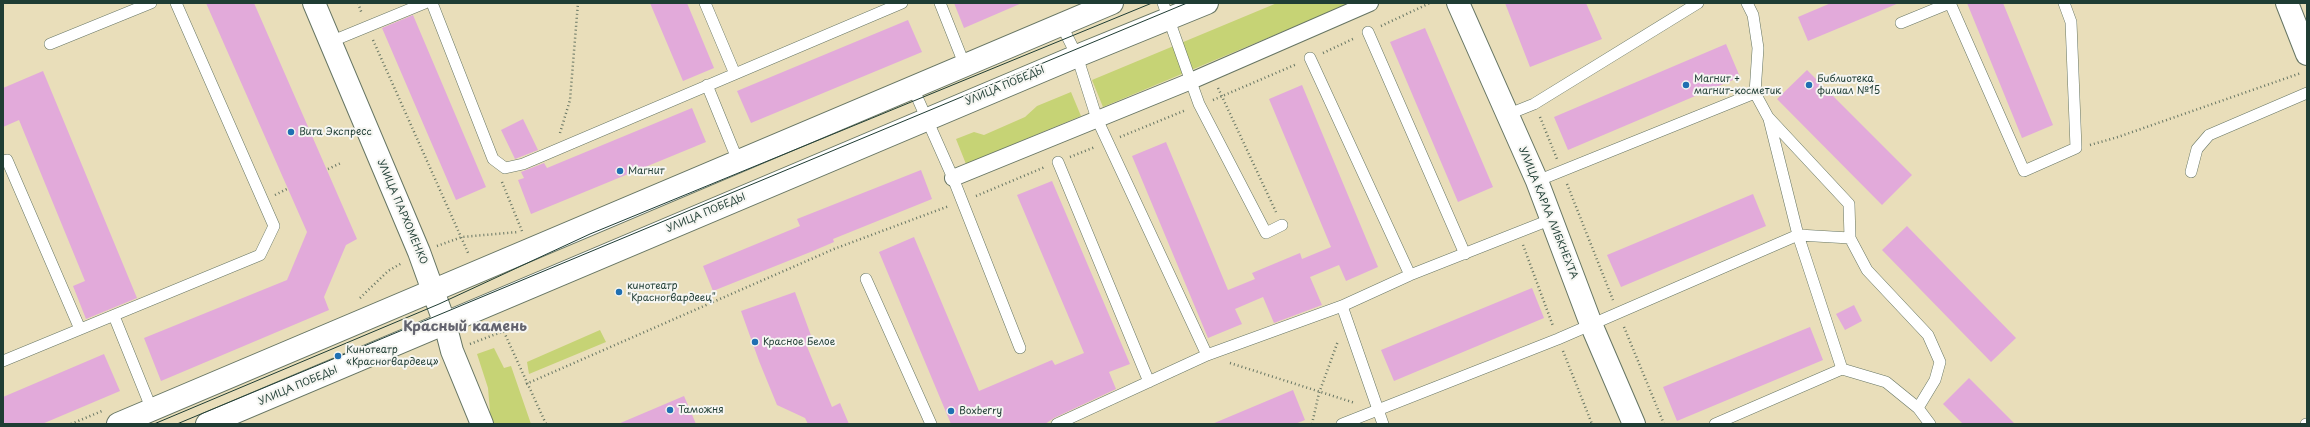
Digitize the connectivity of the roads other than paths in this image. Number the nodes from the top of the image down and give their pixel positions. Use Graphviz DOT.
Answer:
graph roads {
  1 [pos="151,3"];
  2 [pos="176,3"];
  3 [pos="314,3"];
  4 [pos="425,3"];
  5 [pos="432,3"];
  6 [pos="705,3"];
  7 [pos="940,3"];
  8 [pos="1112,3"];
  9 [pos="1206,3"];
  10 [pos="1370,3"];
  11 [pos="1458,3"];
  12 [pos="1698,3"];
  13 [pos="1747,3"];
  14 [pos="2064,3"];
  15 [pos="2288,3"];
  16 [pos="899,4"];
  17 [pos="1166,10"];
  18 [pos="1901,23"];
  19 [pos="1061,24"];
  20 [pos="1368,32"];
  21 [pos="330,42"];
  22 [pos="50,44"];
  23 [pos="2307,54"];
  24 [pos="1076,56"];
  25 [pos="1310,58"];
  26 [pos="964,66"];
  27 [pos="735,74"];
  28 [pos="1191,81"];
  29 [pos="707,85"];
  30 [pos="913,88"];
  31 [pos="1755,93"];
  32 [pos="2307,93"];
  33 [pos="1509,114"];
  34 [pos="1768,116"];
  35 [pos="1097,119"];
  36 [pos="926,120"];
  37 [pos="3,161"];
  38 [pos="738,161"];
  39 [pos="1058,162"];
  40 [pos="2191,172"];
  41 [pos="953,178"];
  42 [pos="1537,181"];
  43 [pos="1552,219"];
  44 [pos="1282,225"];
  45 [pos="1798,235"];
  46 [pos="1850,238"];
  47 [pos="1465,254"];
  48 [pos="1410,275"];
  49 [pos="866,279"];
  50 [pos="434,290"];
  51 [pos="1342,306"];
  52 [pos="114,316"];
  53 [pos="445,324"];
  54 [pos="1591,324"];
  55 [pos="80,329"];
  56 [pos="1020,348"];
  57 [pos="1207,355"];
  58 [pos="3,361"];
  59 [pos="1842,369"];
  60 [pos="1149,382"];
  61 [pos="1918,408"];
  62 [pos="152,410"];
  63 [pos="1376,410"];
  64 [pos="118,424"];
  65 [pos="207,424"];
  66 [pos="482,424"];
  67 [pos="931,424"];
  68 [pos="1057,424"];
  69 [pos="1342,424"];
  70 [pos="1383,424"];
  71 [pos="1634,424"];
  72 [pos="1715,424"];
  73 [pos="1930,424"];
  1 -- 22 [label="lane"];
  2 -- 52 [label="lane"];
  3 -- 21 [label="main road, УЛИЦА ПАРХОМЕНКО"];
  4 -- 21 [label="lane"];
  5 -- 29 [label="lane"];
  6 -- 27 [label="lane"];
  7 -- 26 [label="lane"];
  8 -- 19 [label="main road"];
  9 -- 17 [label="main road, УЛИЦА ПОБЕДЫ"];
  10 -- 28 [label="street"];
  11 -- 33 [label="main road, УЛИЦА КАРЛА ЛИБКНЕХТА"];
  12 -- 33 [label="lane"];
  13 -- 31 [label="lane"];
  14 -- 18 [label="lane"];
  15 -- 23 [label="main road"];
  16 -- 27 [label="lane"];
  17 -- 24 [label="main road, УЛИЦА ПОБЕДЫ"];
  17 -- 28 [label="lane"];
  19 -- 24 [label="lane"];
  19 -- 26 [label="main road"];
  20 -- 47 [label="lane"];
  21 -- 50 [label="main road, УЛИЦА ПАРХОМЕНКО"];
  24 -- 35 [label="lane"];
  24 -- 36 [label="main road, УЛИЦА ПОБЕДЫ"];
  25 -- 48 [label="lane"];
  26 -- 30 [label="main road"];
  27 -- 29 [label="lane"];
  28 -- 35 [label="street"];
  28 -- 44 [label="lane"];
  29 -- 38 [label="lane"];
  30 -- 36 [label="lane"];
  30 -- 38 [label="main road"];
  31 -- 34 [label="lane"];
  31 -- 42 [label="lane"];
  32 -- 40 [label="lane"];
  33 -- 42 [label="main road, УЛИЦА КАРЛА ЛИБКНЕХТА"];
  34 -- 45 [label="lane"];
  34 -- 46 [label="lane"];
  35 -- 41 [label="street"];
  35 -- 57 [label="lane"];
  36 -- 41 [label="lane"];
  36 -- 53 [label="main road, УЛИЦА ПОБЕДЫ"];
  37 -- 55 [label="lane"];
  38 -- 50 [label="main road"];
  39 -- 60 [label="lane"];
  41 -- 56 [label="lane"];
  42 -- 43 [label="main road, УЛИЦА КАРЛА ЛИБКНЕХТА"];
  43 -- 47 [label="lane"];
  43 -- 54 [label="main road, УЛИЦА КАРЛА ЛИБКНЕХТА"];
  45 -- 46 [label="lane"];
  45 -- 54 [label="lane"];
  45 -- 59 [label="lane"];
  46 -- 61 [label="lane"];
  47 -- 48 [label="lane"];
  48 -- 51 [label="lane"];
  49 -- 67 [label="lane"];
  50 -- 53 [label="main road, УЛИЦА ПАРХОМЕНКО"];
  50 -- 62 [label="main road"];
  51 -- 57 [label="lane"];
  51 -- 63 [label="lane"];
  52 -- 55 [label="lane"];
  52 -- 62 [label="lane"];
  53 -- 65 [label="main road, УЛИЦА ПОБЕДЫ"];
  53 -- 66 [label="main road, УЛИЦА ПАРХОМЕНКО"];
  54 -- 63 [label="lane"];
  54 -- 71 [label="main road, УЛИЦА КАРЛА ЛИБКНЕХТА"];
  55 -- 58 [label="lane"];
  57 -- 60 [label="lane"];
  59 -- 61 [label="lane"];
  59 -- 72 [label="lane"];
  60 -- 68 [label="lane"];
  61 -- 73 [label="lane"];
  62 -- 64 [label="main road"];
  63 -- 69 [label="lane"];
  63 -- 70 [label="lane"];
}
